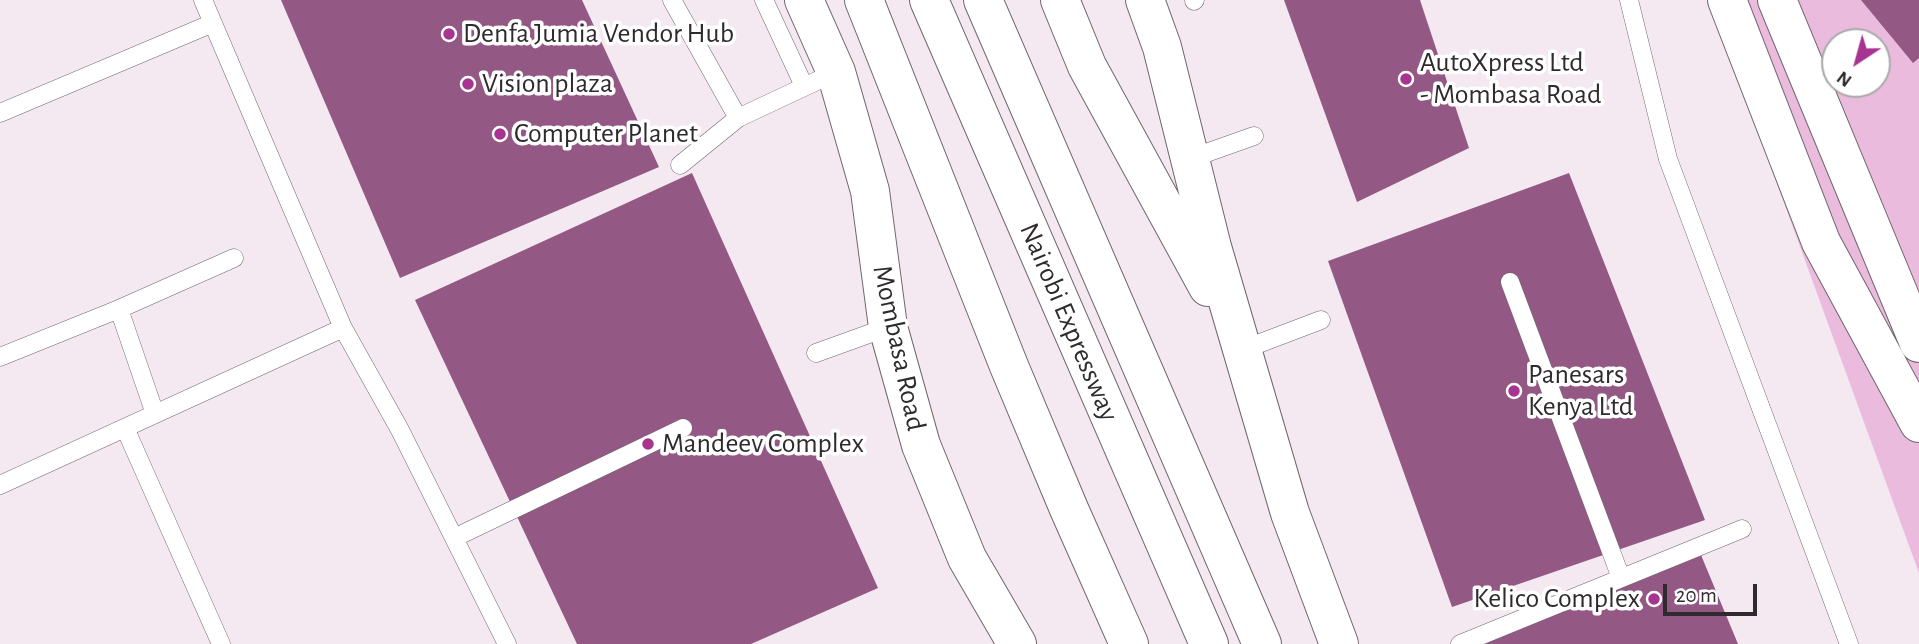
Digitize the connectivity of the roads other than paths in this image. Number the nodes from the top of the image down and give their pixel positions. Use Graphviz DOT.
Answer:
graph roads {
  1 [pos="203,0"];
  2 [pos="672,0"];
  3 [pos="764,0"];
  4 [pos="804,0"];
  5 [pos="864,0"];
  6 [pos="929,0"];
  7 [pos="983,0"];
  8 [pos="1060,0"];
  9 [pos="1145,0"];
  10 [pos="1629,0"];
  11 [pos="1727,0"];
  12 [pos="1777,0"];
  13 [pos="213,23"];
  14 [pos="820,79"];
  15 [pos="0,113"];
  16 [pos="738,118"];
  17 [pos="1254,136"];
  18 [pos="1192,158"];
  19 [pos="680,165"];
  20 [pos="234,258"];
  21 [pos="1510,282"];
  22 [pos="119,309"];
  23 [pos="1321,320"];
  24 [pos="888,327"];
  25 [pos="343,328"];
  26 [pos="1919,343"];
  27 [pos="1242,350"];
  28 [pos="816,353"];
  29 [pos="0,356"];
  30 [pos="155,414"];
  31 [pos="1919,423"];
  32 [pos="125,428"];
  33 [pos="683,429"];
  34 [pos="0,485"];
  35 [pos="1742,529"];
  36 [pos="454,538"];
  37 [pos="1621,578"];
  38 [pos="221,644"];
  39 [pos="508,644"];
  40 [pos="1017,644"];
  41 [pos="1129,644"];
  42 [pos="1209,644"];
  43 [pos="1262,644"];
  44 [pos="1339,644"];
  45 [pos="1460,644"];
  46 [pos="1849,644"];
  1 -- 13 [label="lane"];
  2 -- 16 [label="lane"];
  3 -- 14 [label="lane"];
  4 -- 14 [label="main road, Mombasa Road"];
  5 -- 41 [label="main road"];
  6 -- 42 [label="main road, Nairobi Expressway"];
  7 -- 43 [label="main road, Nairobi Expressway"];
  8 -- 27 [label="main road"];
  9 -- 18 [label="main road"];
  10 -- 46 [label="lane"];
  11 -- 31 [label="main road"];
  12 -- 26 [label="main road"];
  13 -- 15 [label="lane"];
  13 -- 25 [label="lane"];
  14 -- 16 [label="lane"];
  14 -- 24 [label="main road, Mombasa Road"];
  16 -- 19 [label="lane"];
  17 -- 18 [label="lane"];
  18 -- 27 [label="main road"];
  20 -- 22 [label="lane"];
  21 -- 37 [label="lane"];
  22 -- 29 [label="lane"];
  22 -- 30 [label="lane"];
  23 -- 27 [label="lane"];
  24 -- 28 [label="lane"];
  24 -- 40 [label="main road, Mombasa Road"];
  25 -- 30 [label="lane"];
  25 -- 36 [label="lane"];
  27 -- 44 [label="main road"];
  30 -- 32 [label="lane"];
  32 -- 34 [label="lane"];
  32 -- 38 [label="lane"];
  33 -- 36 [label="lane"];
  35 -- 37 [label="lane"];
  36 -- 39 [label="lane"];
  37 -- 45 [label="lane"];
}
